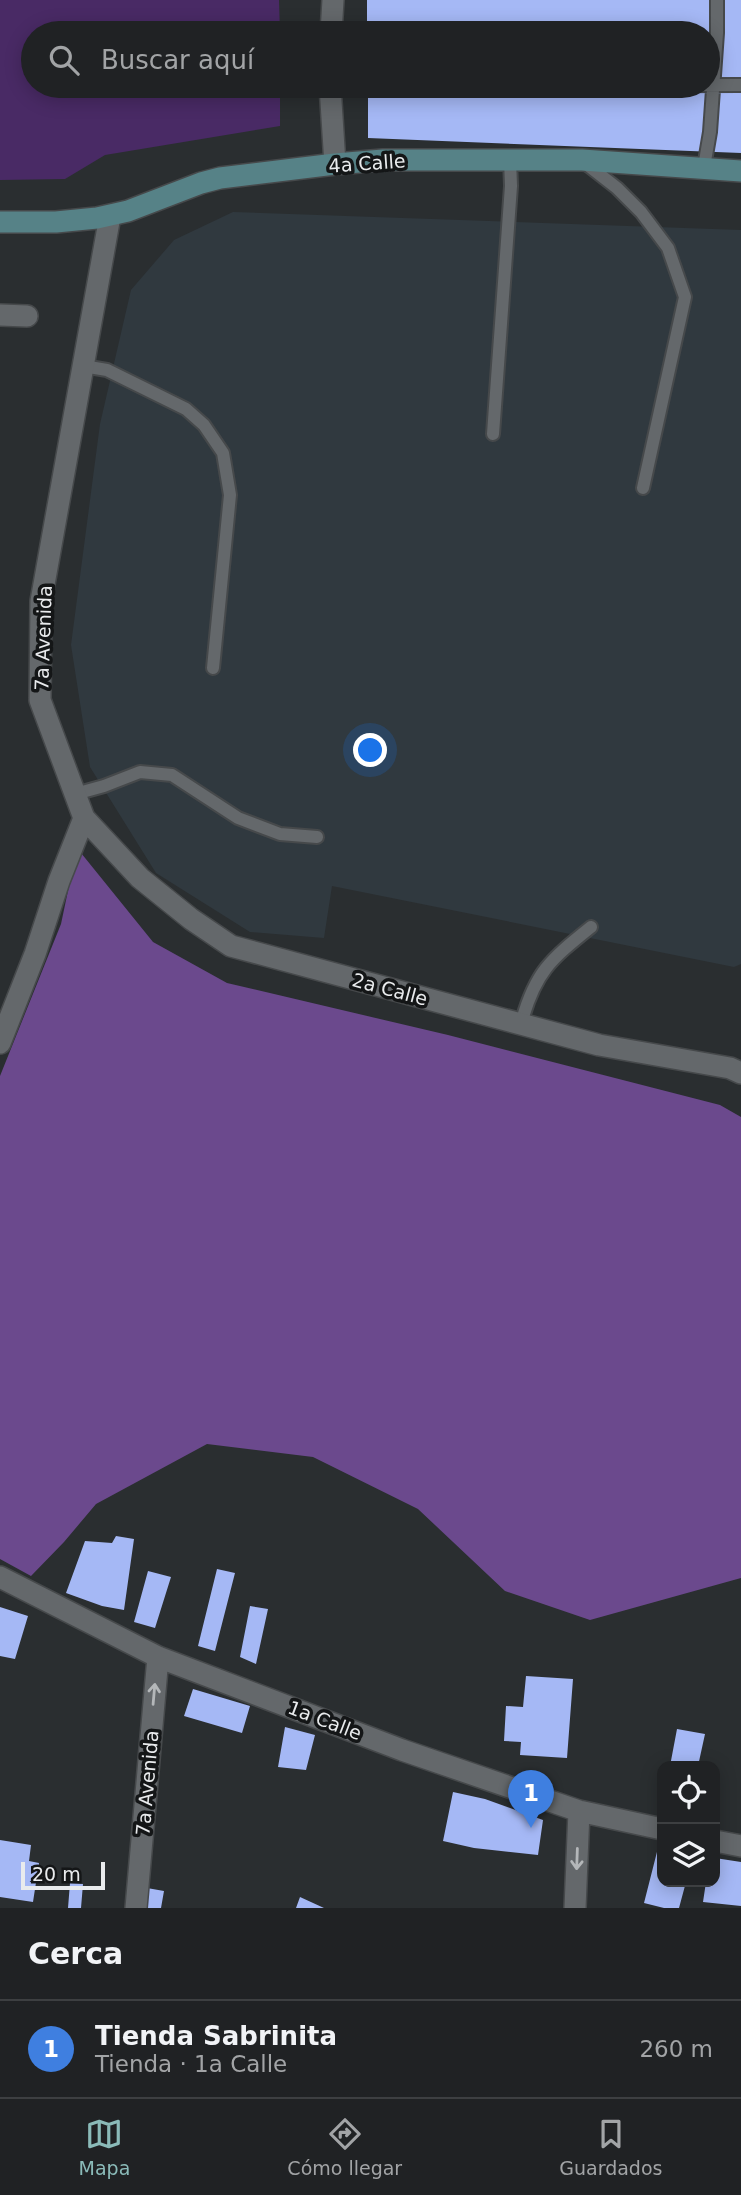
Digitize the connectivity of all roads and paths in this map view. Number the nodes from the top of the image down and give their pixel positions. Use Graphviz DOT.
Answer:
graph roads {
  1 [pos="333,0"];
  2 [pos="717,0"];
  3 [pos="332,21"];
  4 [pos="717,21"];
  5 [pos="741,85"];
  6 [pos="720,86"];
  7 [pos="331,98"];
  8 [pos="711,98"];
  9 [pos="510,160"];
  10 [pos="582,160"];
  11 [pos="335,164"];
  12 [pos="704,167"];
  13 [pos="741,171"];
  14 [pos="110,216"];
  15 [pos="0,222"];
  16 [pos="0,315"];
  17 [pos="27,316"];
  18 [pos="83,366"];
  19 [pos="493,434"];
  20 [pos="643,488"];
  21 [pos="213,668"];
  22 [pos="75,794"];
  23 [pos="83,818"];
  24 [pos="317,836"];
  25 [pos="591,927"];
  26 [pos="521,1024"];
  27 [pos="0,1042"];
  28 [pos="741,1073"];
  29 [pos="0,1577"];
  30 [pos="158,1657"];
  31 [pos="579,1811"];
  32 [pos="657,1828"];
  33 [pos="720,1842"];
  34 [pos="741,1846"];
  35 [pos="136,1908"];
  36 [pos="575,1908"];
  1 -- 3 [label="street"];
  2 -- 4 [label="lane"];
  5 -- 6 [label="lane"];
  7 -- 11 [label="street"];
  8 -- 12 [label="lane"];
  9 -- 10 [label="main road, 4a Calle"];
  9 -- 11 [label="main road, 4a Calle"];
  9 -- 19 [label="lane"];
  10 -- 12 [label="main road, 4a Calle"];
  10 -- 20 [label="lane"];
  11 -- 14 [label="main road, 4a Calle"];
  12 -- 13 [label="main road, 4a Calle"];
  14 -- 15 [label="main road, 4a Calle"];
  14 -- 18 [label="street, 7a Avenida"];
  16 -- 17 [label="street"];
  18 -- 21 [label="lane"];
  18 -- 22 [label="street, 7a Avenida"];
  22 -- 23 [label="street, 7a Avenida"];
  22 -- 24 [label="lane"];
  23 -- 26 [label="street, 2a Calle"];
  23 -- 27 [label="street"];
  25 -- 26 [label="lane"];
  26 -- 28 [label="street, 2a Calle"];
  29 -- 30 [label="street, 1a Calle"];
  30 -- 31 [label="street, 1a Calle"];
  35 -- 30 [label="street, 7a Avenida, one-way"];
  31 -- 32 [label="street, 1a Calle"];
  31 -- 36 [label="street, one-way"];
  33 -- 34 [label="street"];
}
